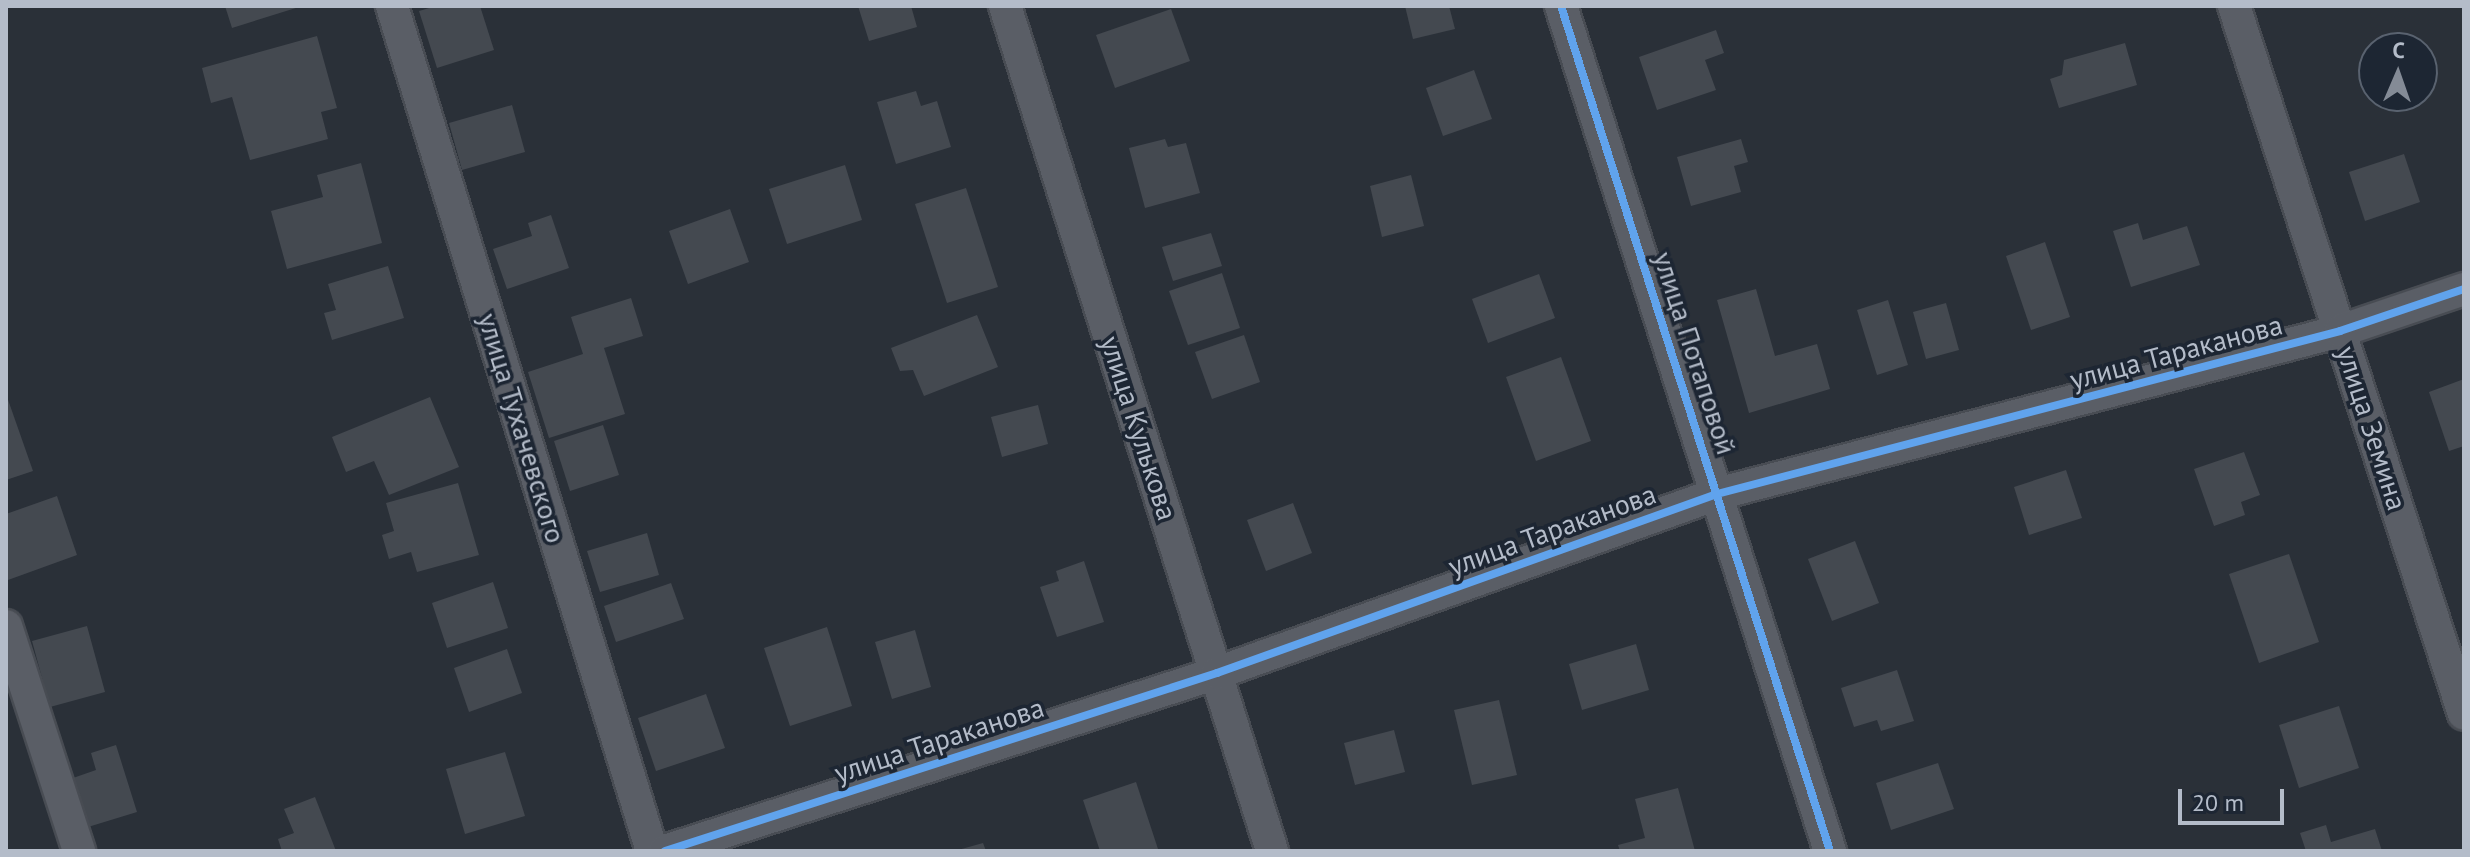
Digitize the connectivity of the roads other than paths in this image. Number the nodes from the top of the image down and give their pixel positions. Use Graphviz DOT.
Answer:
graph roads {
  1 [pos="392,6"];
  2 [pos="1005,6"];
  3 [pos="1561,6"];
  4 [pos="2234,6"];
  5 [pos="2464,289"];
  6 [pos="2340,331"];
  7 [pos="1717,494"];
  8 [pos="6,626"];
  9 [pos="1217,673"];
  10 [pos="2464,714"];
  11 [pos="79,851"];
  12 [pos="652,851"];
  13 [pos="665,851"];
  14 [pos="1272,851"];
  15 [pos="1830,851"];
  1 -- 12 [label="street, улица Тухачевского"];
  2 -- 9 [label="street, улица Кулькова"];
  3 -- 7 [label="street, улица Потаповой"];
  4 -- 6 [label="street, улица Земина"];
  5 -- 6 [label="street, улица Тараканова"];
  6 -- 7 [label="street, улица Тараканова"];
  6 -- 10 [label="street, улица Земина"];
  7 -- 9 [label="street, улица Тараканова"];
  7 -- 15 [label="street, улица Потаповой"];
  8 -- 11 [label="street"];
  9 -- 13 [label="street, улица Тараканова"];
  9 -- 14 [label="street, улица Кулькова"];
}
